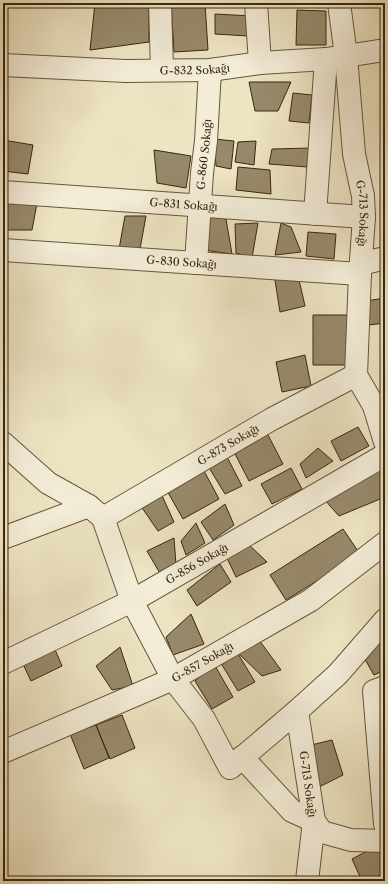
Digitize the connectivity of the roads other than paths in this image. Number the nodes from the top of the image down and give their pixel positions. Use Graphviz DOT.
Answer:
graph roads {
  1 [pos="160,3"];
  2 [pos="256,3"];
  3 [pos="339,3"];
  4 [pos="385,50"];
  5 [pos="336,57"];
  6 [pos="260,63"];
  7 [pos="3,65"];
  8 [pos="162,70"];
  9 [pos="210,70"];
  10 [pos="3,192"];
  11 [pos="200,206"];
  12 [pos="315,214"];
  13 [pos="364,217"];
  14 [pos="3,250"];
  15 [pos="385,258"];
  16 [pos="196,263"];
  17 [pos="361,269"];
  18 [pos="356,375"];
  19 [pos="379,404"];
  20 [pos="3,442"];
  21 [pos="385,442"];
  22 [pos="385,455"];
  23 [pos="96,512"];
  24 [pos="3,538"];
  25 [pos="385,543"];
  26 [pos="132,600"];
  27 [pos="385,620"];
  28 [pos="3,663"];
  29 [pos="173,679"];
  30 [pos="380,689"];
  31 [pos="297,711"];
  32 [pos="3,752"];
  33 [pos="236,763"];
  34 [pos="314,820"];
  35 [pos="385,824"];
  36 [pos="385,841"];
  37 [pos="306,881"];
  1 -- 8 [label="street"];
  2 -- 6 [label="street"];
  3 -- 5 [label="street, G-713 Sokağı"];
  4 -- 5 [label="street, G-832 Sokağı"];
  5 -- 6 [label="street, G-832 Sokağı"];
  5 -- 12 [label="street"];
  5 -- 13 [label="street, G-713 Sokağı"];
  6 -- 9 [label="street, G-832 Sokağı"];
  7 -- 8 [label="street, G-832 Sokağı"];
  8 -- 9 [label="street, G-832 Sokağı"];
  9 -- 11 [label="street, G-860 Sokağı"];
  10 -- 11 [label="street, G-831 Sokağı"];
  11 -- 12 [label="street, G-831 Sokağı"];
  11 -- 16 [label="street, G-860 Sokağı"];
  12 -- 13 [label="street, G-831 Sokağı"];
  13 -- 17 [label="street, G-713 Sokağı"];
  14 -- 16 [label="street, G-830 Sokağı"];
  15 -- 17 [label="street, G-830 Sokağı"];
  16 -- 17 [label="street, G-830 Sokağı"];
  17 -- 18 [label="street, G-713 Sokağı"];
  18 -- 19 [label="street"];
  18 -- 23 [label="street, G-873 Sokağı"];
  19 -- 21 [label="street"];
  20 -- 23 [label="street"];
  22 -- 26 [label="street, G-856 Sokağı"];
  23 -- 24 [label="street, G-873 Sokağı"];
  23 -- 26 [label="street"];
  25 -- 29 [label="street, G-857 Sokağı"];
  26 -- 28 [label="street, G-856 Sokağı"];
  26 -- 29 [label="street"];
  27 -- 31 [label="street"];
  29 -- 32 [label="street, G-857 Sokağı"];
  29 -- 33 [label="street"];
  30 -- 35 [label="street"];
  31 -- 33 [label="street"];
  31 -- 34 [label="street, G-713 Sokağı"];
  33 -- 34 [label="street"];
  34 -- 36 [label="street"];
  34 -- 37 [label="street, G-713 Sokağı"];
}
